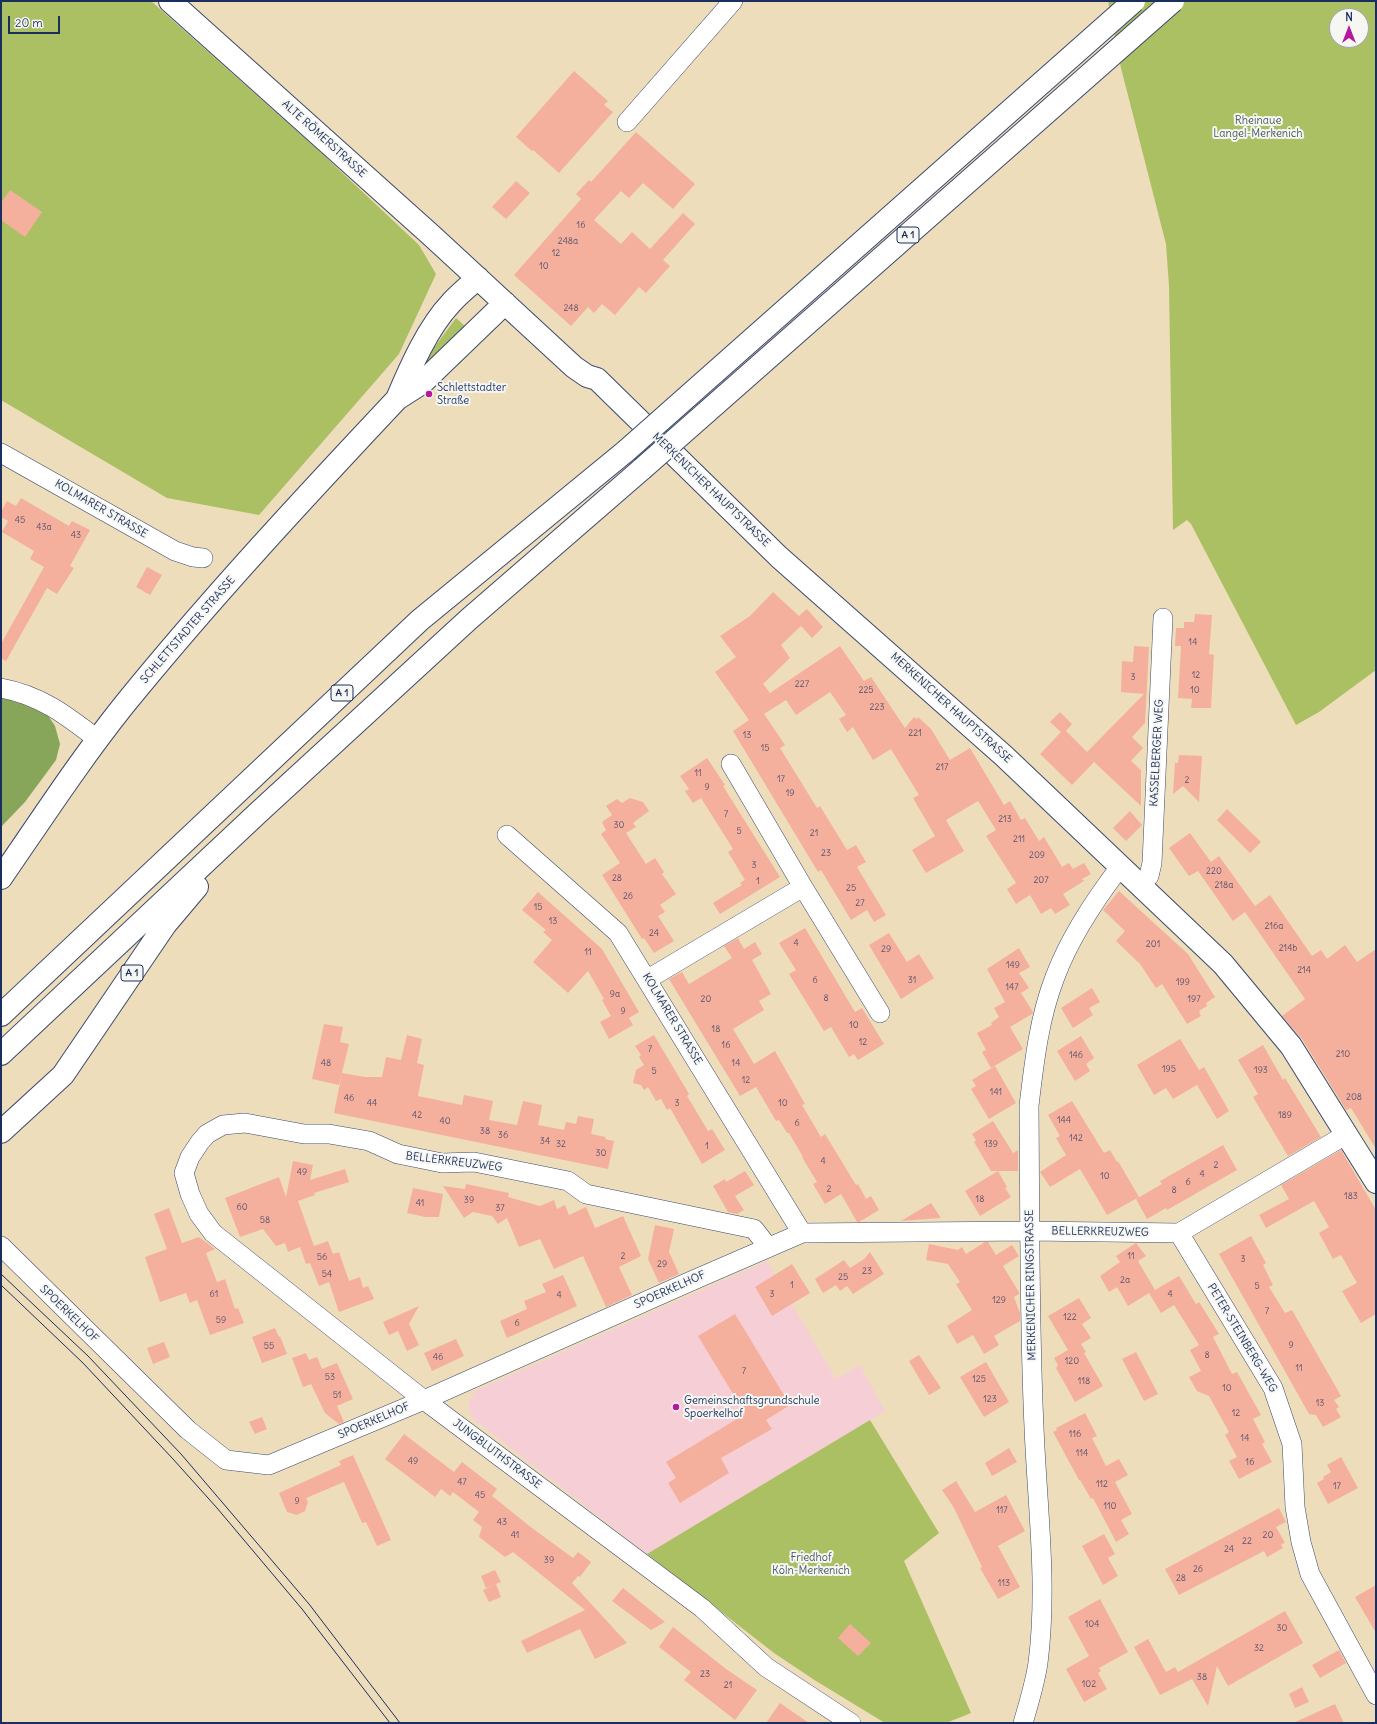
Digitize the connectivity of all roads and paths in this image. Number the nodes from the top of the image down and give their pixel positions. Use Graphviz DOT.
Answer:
graph roads {
  1 [pos="170,1"];
  2 [pos="733,1"];
  3 [pos="1134,1"];
  4 [pos="1173,1"];
  5 [pos="626,122"];
  6 [pos="478,278"];
  7 [pos="505,303"];
  8 [pos="397,399"];
  9 [pos="1,453"];
  10 [pos="203,558"];
  11 [pos="1163,618"];
  12 [pos="1,688"];
  13 [pos="97,739"];
  14 [pos="731,764"];
  15 [pos="260,811"];
  16 [pos="506,834"];
  17 [pos="1120,867"];
  18 [pos="1,878"];
  19 [pos="1140,885"];
  20 [pos="803,887"];
  21 [pos="648,979"];
  22 [pos="880,1013"];
  23 [pos="1,1014"];
  24 [pos="1,1054"];
  25 [pos="1,1132"];
  26 [pos="1347,1134"];
  27 [pos="190,1157"];
  28 [pos="1376,1182"];
  29 [pos="1030,1230"];
  30 [pos="802,1233"];
  31 [pos="1178,1233"];
  32 [pos="1,1246"];
  33 [pos="768,1247"];
  34 [pos="424,1400"];
  35 [pos="1376,1695"];
  36 [pos="851,1723"];
  37 [pos="1023,1723"];
  1 -- 6 [label="main road, ALTE RÖMERSTRASSE"];
  2 -- 5 [label="street"];
  3 -- 23 [label="main road, A 1, bridge"];
  4 -- 15 [label="main road, A 1, bridge"];
  6 -- 7 [label="main road, MERKENICHER HAUPTSTRASSE"];
  6 -- 8 [label="main road, SCHLETTSTADTER STRASSE"];
  7 -- 8 [label="main road, SCHLETTSTADTER STRASSE"];
  7 -- 17 [label="main road, MERKENICHER HAUPTSTRASSE"];
  8 -- 13 [label="main road, SCHLETTSTADTER STRASSE"];
  9 -- 10 [label="street, KOLMARER STRASSE"];
  11 -- 19 [label="street, KASSELBERGER WEG"];
  12 -- 13 [label="street"];
  13 -- 18 [label="main road, SCHLETTSTADTER STRASSE"];
  14 -- 20 [label="street"];
  15 -- 24 [label="main road, A 1"];
  15 -- 25 [label="main road, A 1"];
  16 -- 21 [label="street, KOLMARER STRASSE"];
  17 -- 19 [label="main road, MERKENICHER HAUPTSTRASSE"];
  17 -- 29 [label="street, MERKENICHER RINGSTRASSE"];
  19 -- 26 [label="main road, MERKENICHER HAUPTSTRASSE"];
  20 -- 21 [label="street"];
  20 -- 22 [label="street"];
  21 -- 30 [label="street, KOLMARER STRASSE"];
  26 -- 28 [label="main road, MERKENICHER HAUPTSTRASSE"];
  26 -- 31 [label="street"];
  27 -- 33 [label="street, BELLERKREUZWEG"];
  27 -- 34 [label="street, JUNGBLUTHSTRASSE"];
  29 -- 30 [label="street, BELLERKREUZWEG"];
  29 -- 31 [label="street, BELLERKREUZWEG"];
  29 -- 37 [label="street, MERKENICHER RINGSTRASSE"];
  30 -- 33 [label="street, SPOERKELHOF"];
  31 -- 35 [label="street, PETER-STEINBERG-WEG"];
  32 -- 34 [label="street, SPOERKELHOF"];
  33 -- 34 [label="street, SPOERKELHOF"];
  34 -- 36 [label="street, JUNGBLUTHSTRASSE"];
}
